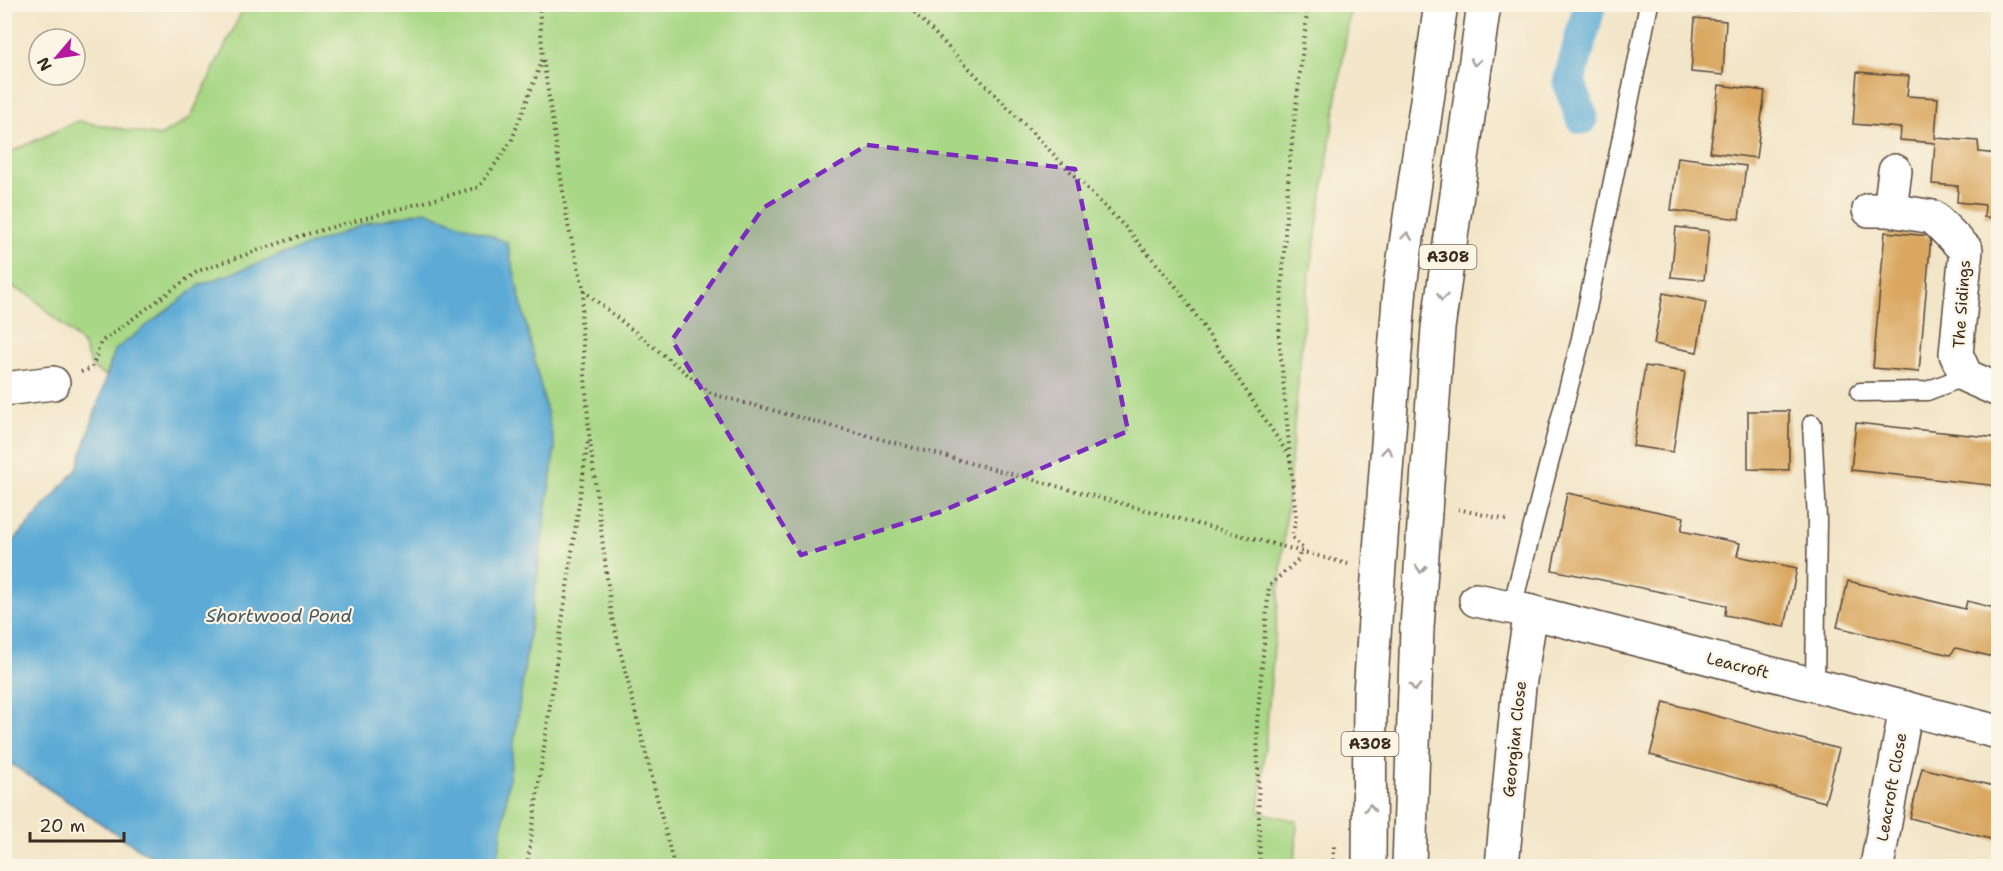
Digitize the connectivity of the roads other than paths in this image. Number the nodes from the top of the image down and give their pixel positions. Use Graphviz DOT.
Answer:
graph roads {
  1 [pos="1441,4"];
  2 [pos="1484,4"];
  3 [pos="1649,4"];
  4 [pos="1895,171"];
  5 [pos="1966,376"];
  6 [pos="53,383"];
  7 [pos="4,389"];
  8 [pos="1998,390"];
  9 [pos="1860,392"];
  10 [pos="1812,424"];
  11 [pos="1476,600"];
  12 [pos="1521,609"];
  13 [pos="1815,685"];
  14 [pos="1906,708"];
  15 [pos="1998,732"];
  16 [pos="1369,867"];
  17 [pos="1409,867"];
  18 [pos="1502,867"];
  19 [pos="1877,867"];
  16 -- 1 [label="main road, A308, one-way, bridge"];
  2 -- 17 [label="main road, A308, one-way, bridge"];
  3 -- 12 [label="lane"];
  4 -- 5 [label="main road, The Sidings"];
  5 -- 8 [label="main road"];
  5 -- 9 [label="lane"];
  6 -- 7 [label="main road"];
  10 -- 13 [label="lane"];
  11 -- 12 [label="main road, Leacroft"];
  12 -- 13 [label="main road, Leacroft"];
  12 -- 18 [label="main road, Georgian Close"];
  13 -- 14 [label="main road, Leacroft"];
  14 -- 15 [label="main road, Leacroft"];
  14 -- 19 [label="main road, Leacroft Close"];
}
